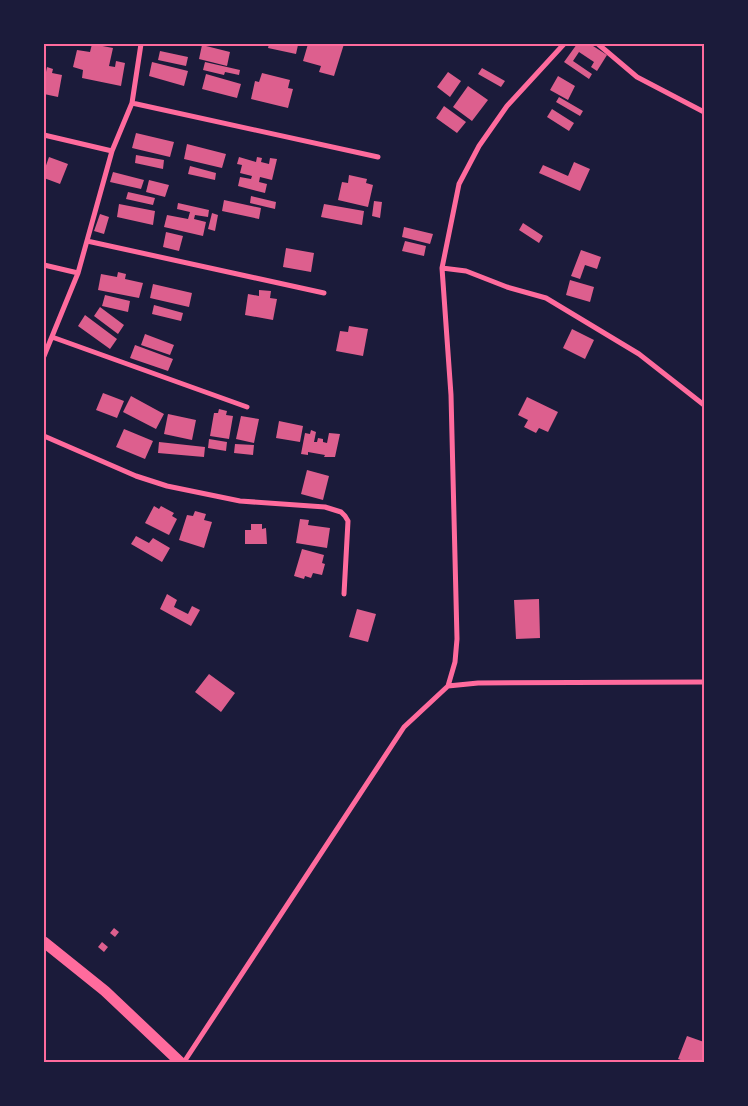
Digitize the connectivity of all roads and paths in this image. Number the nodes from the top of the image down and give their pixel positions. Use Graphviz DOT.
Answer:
graph roads {
  1 [pos="141,44"];
  2 [pos="564,44"];
  3 [pos="598,44"];
  4 [pos="132,103"];
  5 [pos="704,112"];
  6 [pos="44,135"];
  7 [pos="112,151"];
  8 [pos="378,157"];
  9 [pos="87,241"];
  10 [pos="44,264"];
  11 [pos="442,268"];
  12 [pos="78,273"];
  13 [pos="324,292"];
  14 [pos="52,337"];
  15 [pos="44,356"];
  16 [pos="704,405"];
  17 [pos="247,407"];
  18 [pos="44,436"];
  19 [pos="344,594"];
  20 [pos="704,682"];
  21 [pos="448,686"];
  22 [pos="44,942"];
  23 [pos="182,1062"];
  1 -- 4 [label="street"];
  2 -- 11 [label="street"];
  3 -- 5 [label="street"];
  4 -- 7 [label="street"];
  4 -- 8 [label="street"];
  6 -- 7 [label="street"];
  7 -- 9 [label="street"];
  9 -- 12 [label="street"];
  9 -- 13 [label="street"];
  10 -- 12 [label="street"];
  11 -- 16 [label="street"];
  11 -- 21 [label="street"];
  12 -- 14 [label="street"];
  14 -- 15 [label="street"];
  14 -- 17 [label="street"];
  18 -- 19 [label="street"];
  20 -- 21 [label="street"];
  21 -- 23 [label="street"];
  22 -- 23 [label="highway"];
}
